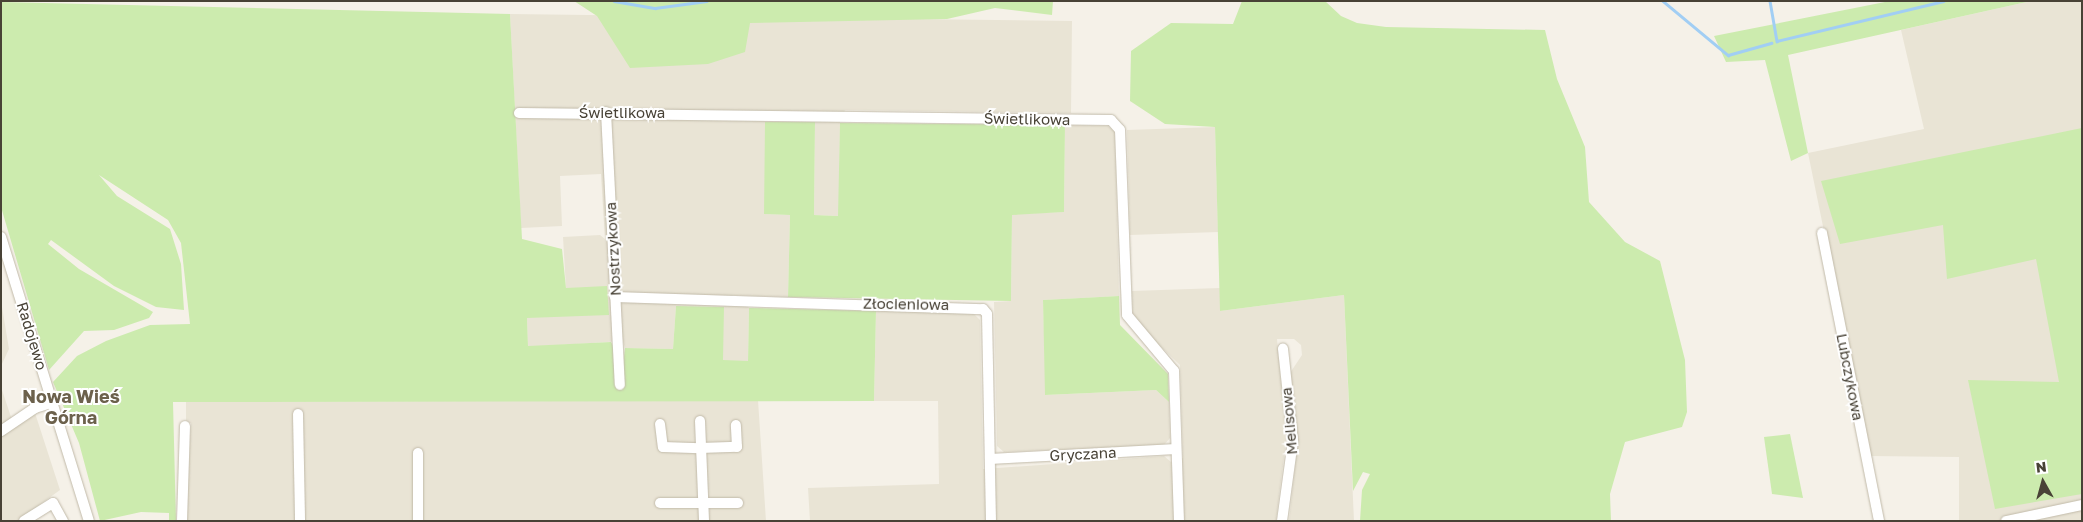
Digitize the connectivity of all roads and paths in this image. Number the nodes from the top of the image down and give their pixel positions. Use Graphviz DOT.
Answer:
graph roads {
  1 [pos="606,112"];
  2 [pos="519,113"];
  3 [pos="1822,233"];
  4 [pos="1,237"];
  5 [pos="615,297"];
  6 [pos="1284,350"];
  7 [pos="620,385"];
  8 [pos="53,402"];
  9 [pos="298,414"];
  10 [pos="700,421"];
  11 [pos="660,424"];
  12 [pos="736,425"];
  13 [pos="184,426"];
  14 [pos="1,431"];
  15 [pos="700,448"];
  16 [pos="1176,449"];
  17 [pos="418,453"];
  18 [pos="990,459"];
  19 [pos="738,502"];
  20 [pos="660,503"];
  21 [pos="703,504"];
  22 [pos="2082,505"];
  23 [pos="24,521"];
  24 [pos="63,521"];
  25 [pos="89,521"];
  26 [pos="182,521"];
  27 [pos="300,521"];
  28 [pos="418,521"];
  29 [pos="704,521"];
  30 [pos="991,521"];
  31 [pos="1178,521"];
  32 [pos="1282,521"];
  33 [pos="1879,521"];
  34 [pos="2006,521"];
  1 -- 2 [label="street, Świetlikowa"];
  1 -- 5 [label="street, Nostrzykowa"];
  1 -- 16 [label="street, Świetlikowa"];
  3 -- 33 [label="street, Lubczykowa"];
  4 -- 8 [label="street, Radojewo"];
  5 -- 7 [label="street, Nostrzykowa"];
  5 -- 18 [label="street, Złocieniowa"];
  6 -- 32 [label="street, Melisowa"];
  8 -- 14 [label="street"];
  8 -- 25 [label="street, Radojewo"];
  9 -- 27 [label="street"];
  10 -- 15 [label="street"];
  11 -- 15 [label="street"];
  12 -- 15 [label="street"];
  13 -- 26 [label="street"];
  15 -- 21 [label="street"];
  16 -- 18 [label="street, Gryczana"];
  16 -- 31 [label="street, Świetlikowa"];
  17 -- 28 [label="street"];
  18 -- 30 [label="street, Złocieniowa"];
  19 -- 21 [label="street"];
  20 -- 21 [label="street"];
  21 -- 29 [label="street"];
  22 -- 34 [label="street"];
  23 -- 24 [label="street"];
}
